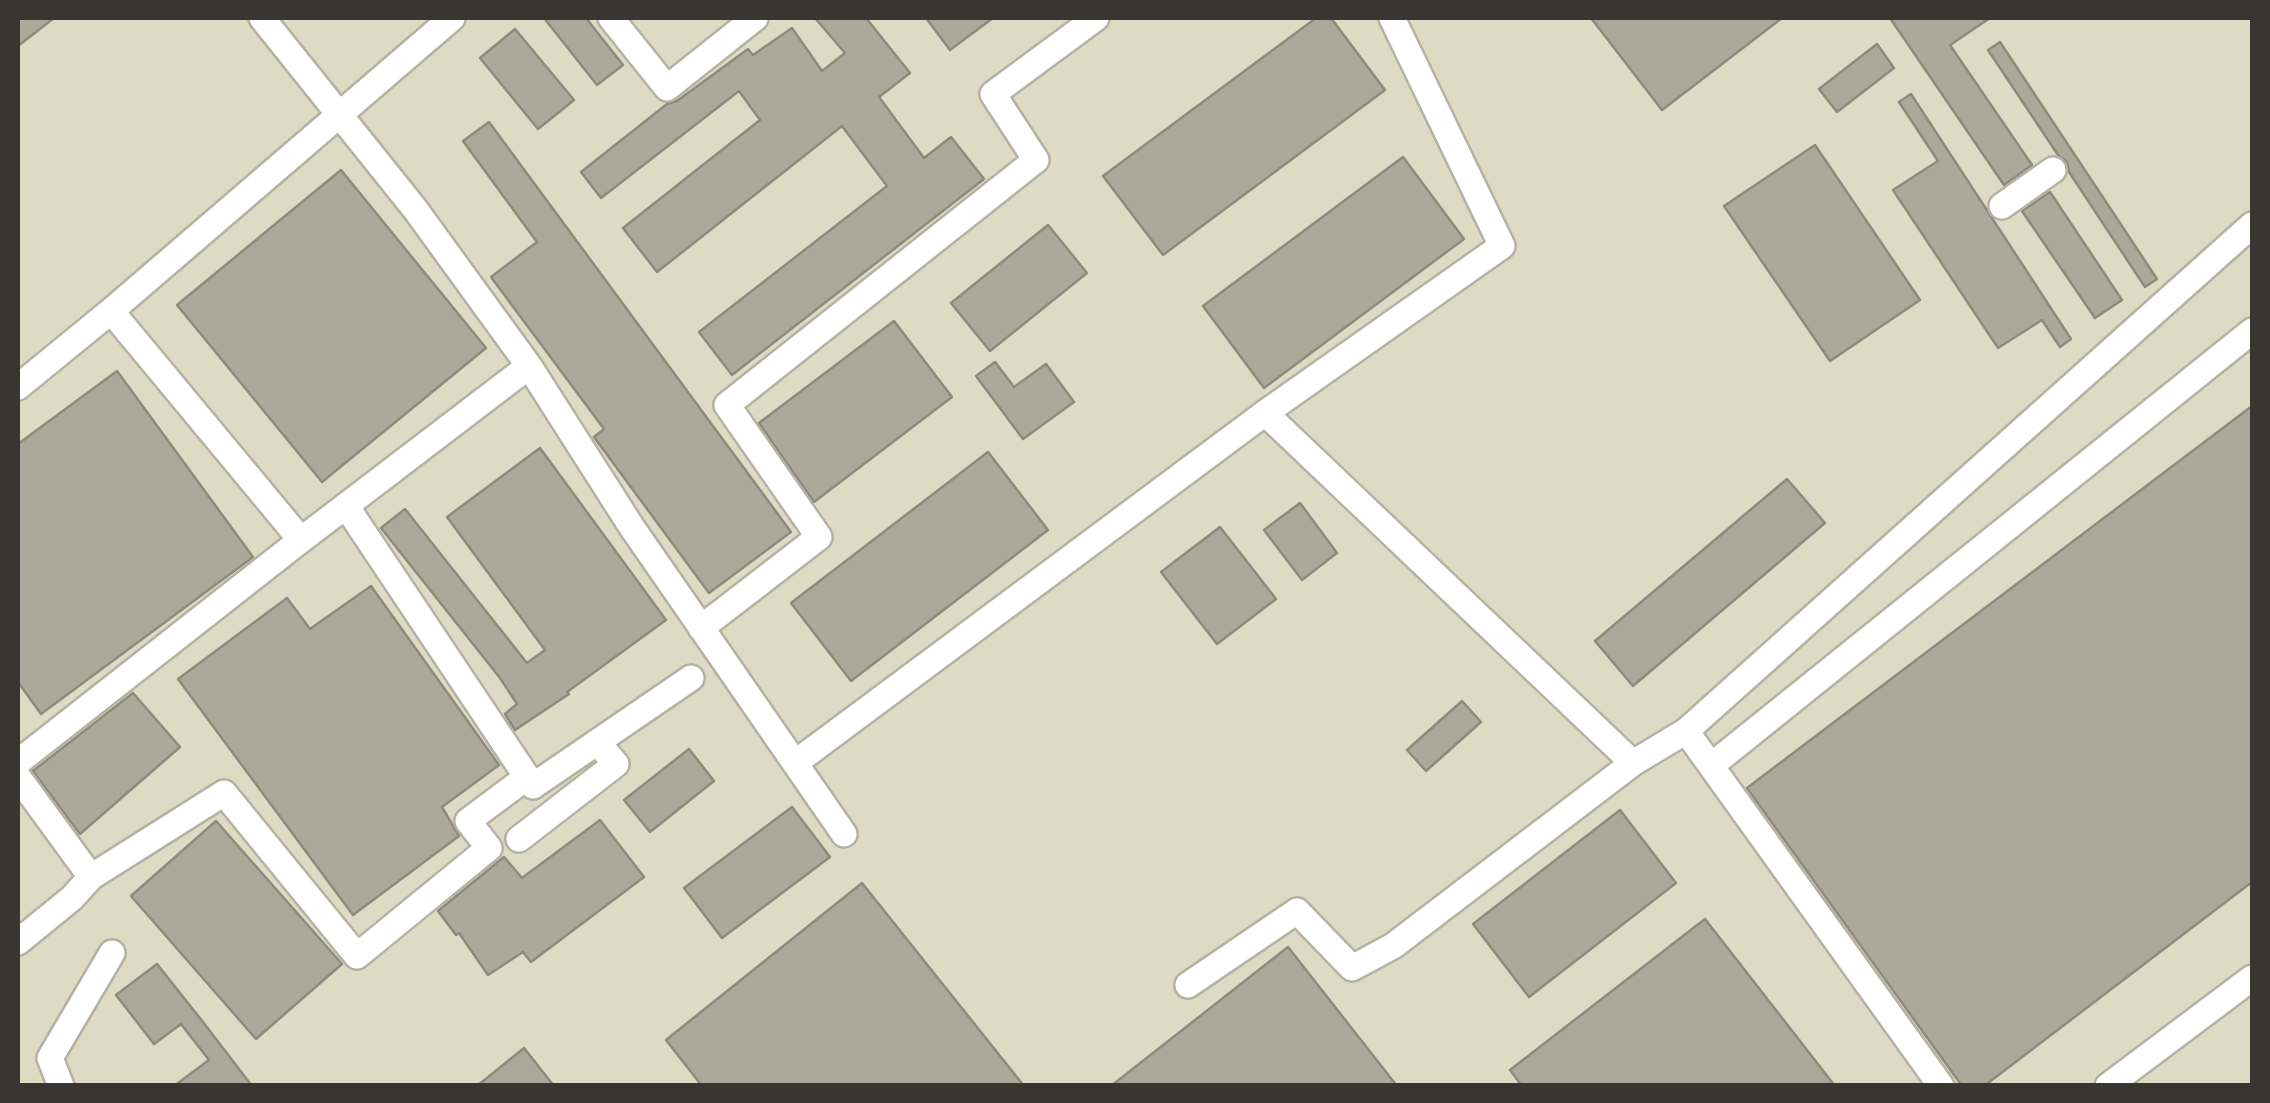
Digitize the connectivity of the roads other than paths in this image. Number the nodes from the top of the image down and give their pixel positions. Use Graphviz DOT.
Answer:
graph roads {
  1 [pos="262,18"];
  2 [pos="452,18"];
  3 [pos="611,18"];
  4 [pos="756,18"];
  5 [pos="1096,18"];
  6 [pos="1392,18"];
  7 [pos="338,114"];
  8 [pos="2053,170"];
  9 [pos="2002,206"];
  10 [pos="2252,225"];
  11 [pos="111,312"];
  12 [pos="2252,331"];
  13 [pos="529,366"];
  14 [pos="18,388"];
  15 [pos="1266,413"];
  16 [pos="346,506"];
  17 [pos="301,540"];
  18 [pos="701,628"];
  19 [pos="692,678"];
  20 [pos="1686,730"];
  21 [pos="597,742"];
  22 [pos="18,762"];
  23 [pos="795,763"];
  24 [pos="1633,763"];
  25 [pos="1712,765"];
  26 [pos="527,777"];
  27 [pos="18,778"];
  28 [pos="844,834"];
  29 [pos="519,839"];
  30 [pos="91,877"];
  31 [pos="18,942"];
  32 [pos="112,954"];
  33 [pos="2252,978"];
  34 [pos="1188,985"];
  35 [pos="61,1086"];
  36 [pos="1941,1086"];
  37 [pos="2108,1086"];
  1 -- 7 [label="lane"];
  2 -- 7 [label="lane"];
  3 -- 4 [label="lane"];
  5 -- 18 [label="lane"];
  6 -- 15 [label="lane"];
  7 -- 11 [label="lane"];
  7 -- 13 [label="lane"];
  8 -- 9 [label="lane"];
  10 -- 20 [label="lane"];
  11 -- 14 [label="lane"];
  11 -- 17 [label="lane"];
  12 -- 25 [label="lane"];
  13 -- 16 [label="lane"];
  13 -- 18 [label="lane"];
  15 -- 23 [label="lane"];
  15 -- 24 [label="lane"];
  16 -- 17 [label="lane"];
  16 -- 26 [label="lane"];
  17 -- 22 [label="lane"];
  18 -- 23 [label="lane"];
  19 -- 21 [label="lane"];
  20 -- 24 [label="lane"];
  20 -- 25 [label="lane"];
  21 -- 26 [label="lane"];
  21 -- 29 [label="lane"];
  23 -- 28 [label="lane"];
  24 -- 34 [label="lane"];
  25 -- 36 [label="lane"];
  26 -- 30 [label="lane"];
  27 -- 30 [label="lane"];
  30 -- 31 [label="lane"];
  32 -- 35 [label="lane"];
  33 -- 37 [label="lane"];
}
